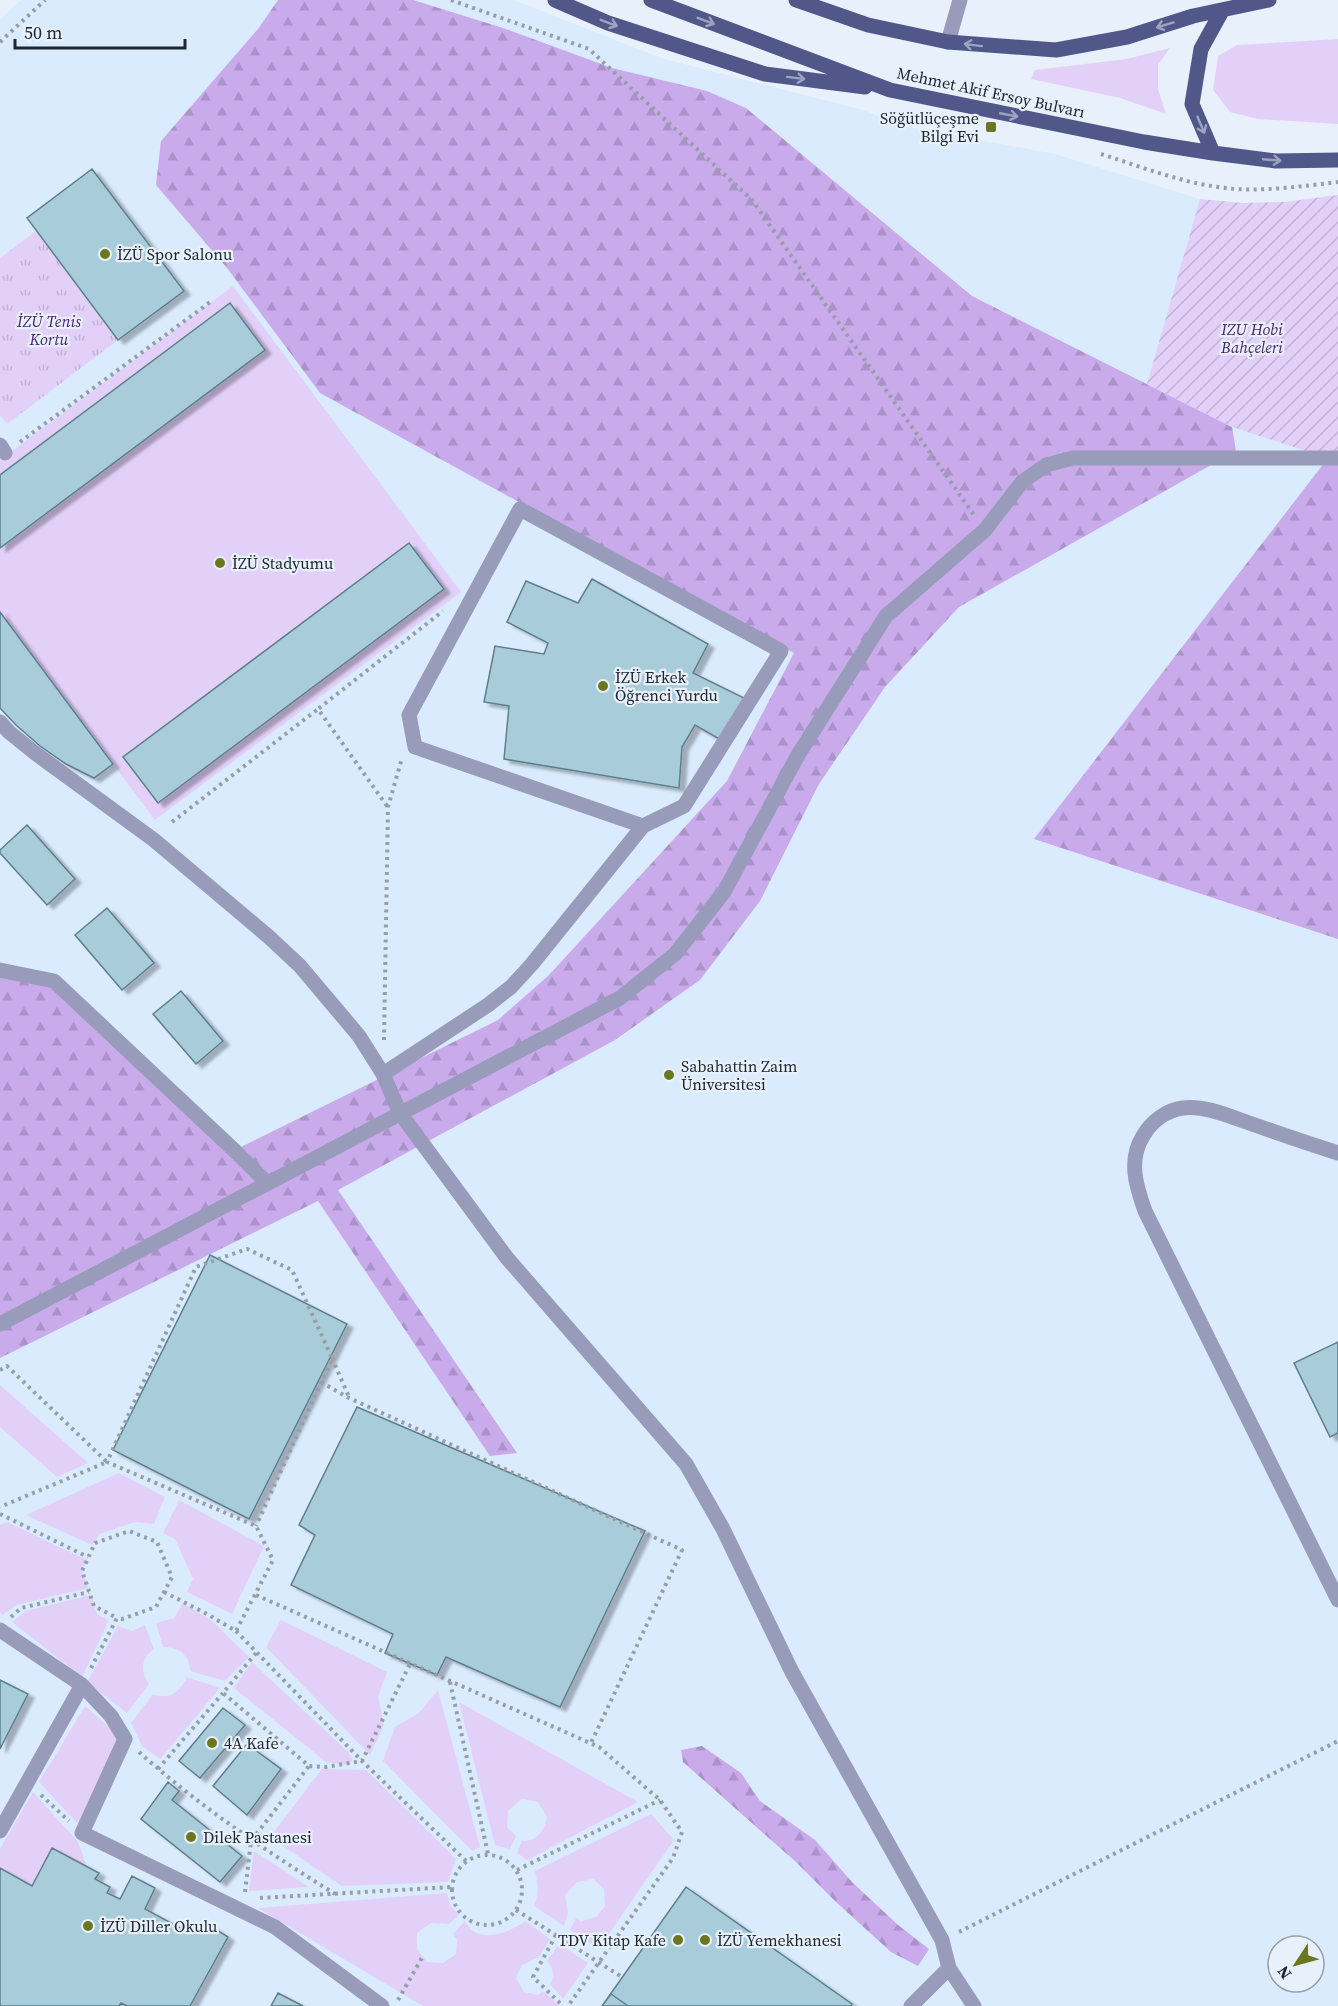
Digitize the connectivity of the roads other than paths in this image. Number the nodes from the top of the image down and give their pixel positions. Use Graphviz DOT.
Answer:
graph roads {
  1 [pos="555,0"];
  2 [pos="651,0"];
  3 [pos="796,0"];
  4 [pos="960,0"];
  5 [pos="1269,0"];
  6 [pos="1222,11"];
  7 [pos="948,42"];
  8 [pos="890,90"];
  9 [pos="1214,153"];
  10 [pos="1338,160"];
  11 [pos="1338,458"];
  12 [pos="0,722"];
  13 [pos="643,826"];
  14 [pos="0,970"];
  15 [pos="383,1074"];
  16 [pos="400,1113"];
  17 [pos="1338,1154"];
  18 [pos="267,1183"];
  19 [pos="0,1324"];
  20 [pos="1338,1600"];
  21 [pos="4,1624"];
  22 [pos="82,1685"];
  23 [pos="0,1831"];
  24 [pos="949,1968"];
  25 [pos="382,2006"];
  26 [pos="911,2006"];
  27 [pos="974,2006"];
  1 -- 8 [label="main road, one-way"];
  2 -- 8 [label="main road, Mehmet Akif Ersoy Bulvarı, one-way"];
  3 -- 7 [label="main road"];
  4 -- 7 [label="street"];
  5 -- 6 [label="main road"];
  6 -- 7 [label="main road, one-way"];
  6 -- 9 [label="main road, one-way"];
  8 -- 9 [label="main road, Mehmet Akif Ersoy Bulvarı, one-way"];
  9 -- 10 [label="main road, Mehmet Akif Ersoy Bulvarı, one-way"];
  11 -- 16 [label="street"];
  12 -- 15 [label="street"];
  13 -- 13 [label="street"];
  13 -- 15 [label="street"];
  14 -- 18 [label="street"];
  15 -- 16 [label="street"];
  16 -- 18 [label="street"];
  16 -- 24 [label="street"];
  17 -- 20 [label="street"];
  18 -- 19 [label="street"];
  21 -- 22 [label="street"];
  22 -- 23 [label="street"];
  22 -- 25 [label="street"];
  24 -- 26 [label="street"];
  24 -- 27 [label="street"];
}
